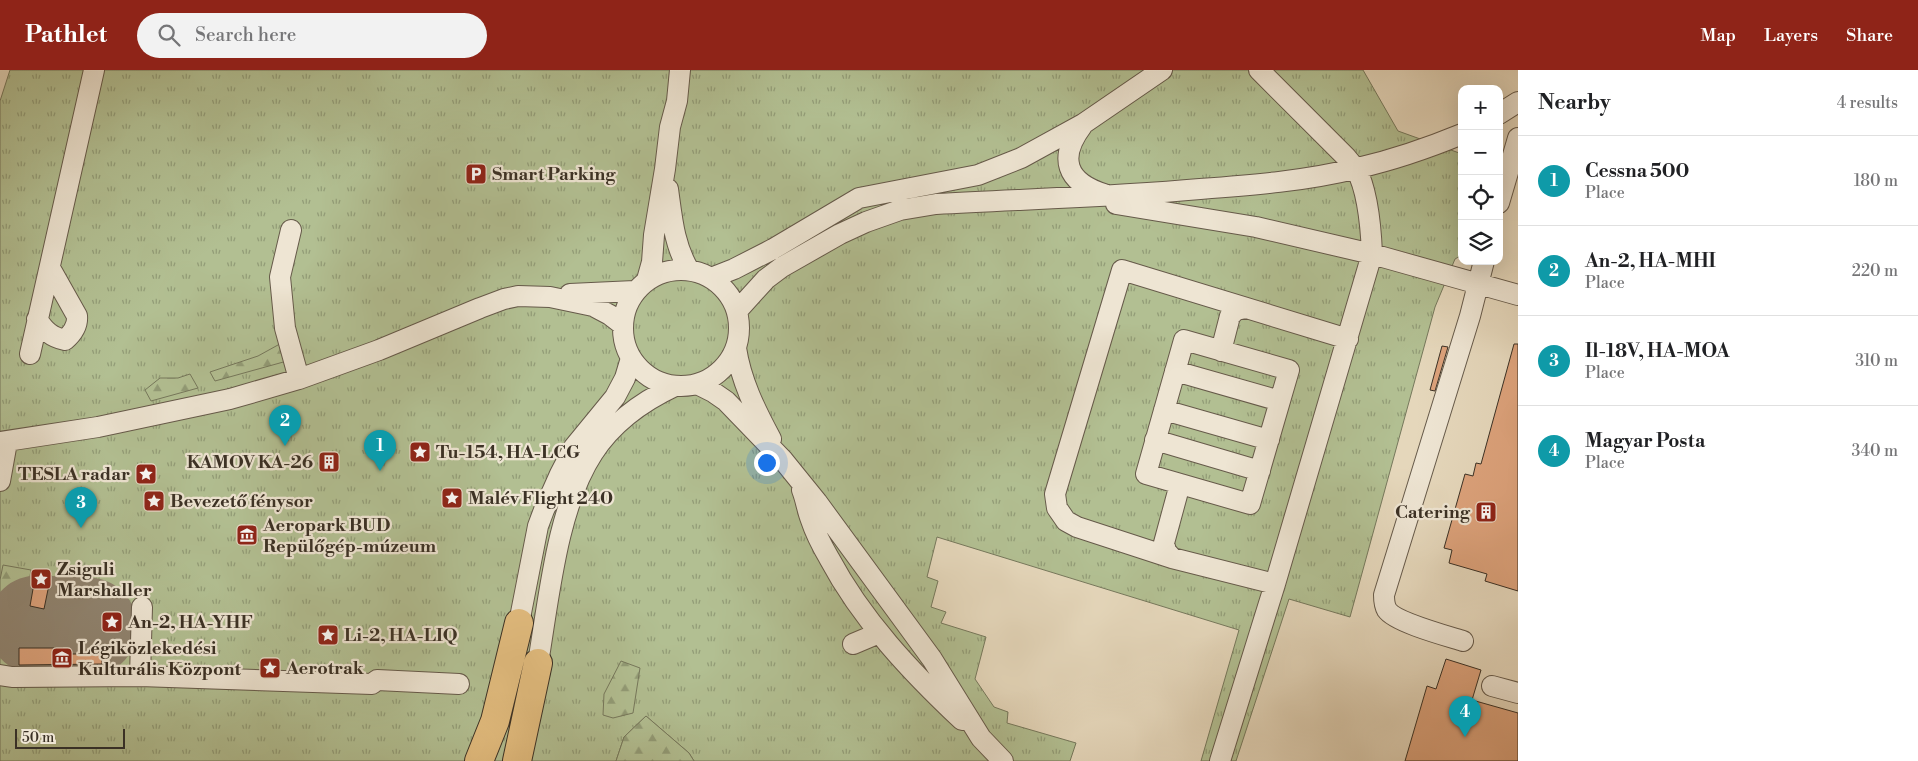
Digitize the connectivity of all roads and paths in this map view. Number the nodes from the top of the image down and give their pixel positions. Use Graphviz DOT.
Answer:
graph roads {
  1 [pos="94,70"];
  2 [pos="680,70"];
  3 [pos="1162,70"];
  4 [pos="1259,70"];
  5 [pos="1518,102"];
  6 [pos="1503,111"];
  7 [pos="1083,124"];
  8 [pos="1458,136"];
  9 [pos="1518,138"];
  10 [pos="1503,147"];
  11 [pos="1510,162"];
  12 [pos="665,169"];
  13 [pos="1356,169"];
  14 [pos="1503,188"];
  15 [pos="1111,196"];
  16 [pos="1074,197"];
  17 [pos="291,230"];
  18 [pos="1372,254"];
  19 [pos="1483,265"];
  20 [pos="50,268"];
  21 [pos="690,270"];
  22 [pos="711,278"];
  23 [pos="1478,284"];
  24 [pos="641,286"];
  25 [pos="1518,295"];
  26 [pos="550,297"];
  27 [pos="1246,308"];
  28 [pos="737,311"];
  29 [pos="37,320"];
  30 [pos="623,325"];
  31 [pos="1348,339"];
  32 [pos="736,348"];
  33 [pos="1225,352"];
  34 [pos="30,354"];
  35 [pos="631,358"];
  36 [pos="1175,371"];
  37 [pos="299,380"];
  38 [pos="697,384"];
  39 [pos="675,386"];
  40 [pos="1280,401"];
  41 [pos="1164,410"];
  42 [pos="1155,440"];
  43 [pos="1269,440"];
  44 [pos="3,442"];
  45 [pos="789,467"];
  46 [pos="1260,471"];
  47 [pos="0,481"];
  48 [pos="1185,485"];
  49 [pos="1172,558"];
  50 [pos="1275,584"];
  51 [pos="142,607"];
  52 [pos="519,623"];
  53 [pos="879,633"];
  54 [pos="1463,641"];
  55 [pos="853,644"];
  56 [pos="538,663"];
  57 [pos="0,675"];
  58 [pos="140,676"];
  59 [pos="459,684"];
  60 [pos="1492,686"];
  61 [pos="1518,693"];
  62 [pos="981,738"];
  63 [pos="479,761"];
  64 [pos="499,761"];
  65 [pos="517,761"];
  66 [pos="1003,761"];
  67 [pos="1220,761"];
  1 -- 20 [label="street"];
  2 -- 12 [label="street"];
  3 -- 7 [label="street"];
  4 -- 13 [label="street"];
  5 -- 6 [label="street"];
  7 -- 15 [label="street"];
  7 -- 22 [label="street"];
  8 -- 13 [label="street"];
  9 -- 11 [label="street"];
  10 -- 11 [label="street"];
  11 -- 14 [label="street"];
  12 -- 21 [label="street"];
  12 -- 24 [label="street"];
  13 -- 15 [label="street"];
  13 -- 18 [label="street"];
  15 -- 16 [label="street"];
  16 -- 18 [label="street"];
  16 -- 28 [label="street"];
  17 -- 37 [label="street"];
  18 -- 23 [label="street"];
  18 -- 31 [label="street"];
  19 -- 23 [label="street"];
  20 -- 29 [label="street"];
  20 -- 29 [label="street"];
  21 -- 22 [label="street"];
  21 -- 24 [label="street"];
  22 -- 28 [label="street"];
  23 -- 25 [label="street"];
  23 -- 54 [label="street"];
  24 -- 26 [label="street"];
  24 -- 30 [label="street"];
  26 -- 30 [label="street"];
  26 -- 37 [label="street"];
  27 -- 31 [label="street"];
  27 -- 33 [label="street"];
  27 -- 49 [label="street"];
  28 -- 32 [label="street"];
  29 -- 34 [label="street"];
  30 -- 35 [label="street"];
  31 -- 50 [label="street"];
  32 -- 38 [label="street"];
  32 -- 45 [label="street"];
  33 -- 36 [label="street"];
  33 -- 40 [label="street"];
  35 -- 39 [label="street"];
  35 -- 52 [label="street"];
  36 -- 40 [label="street"];
  36 -- 41 [label="street"];
  37 -- 44 [label="street"];
  38 -- 39 [label="street"];
  38 -- 45 [label="street"];
  39 -- 56 [label="street"];
  40 -- 43 [label="street"];
  41 -- 42 [label="street"];
  41 -- 43 [label="street"];
  42 -- 46 [label="street"];
  42 -- 48 [label="street"];
  43 -- 46 [label="street"];
  44 -- 47 [label="street"];
  45 -- 53 [label="street"];
  45 -- 62 [label="street"];
  46 -- 48 [label="street"];
  48 -- 49 [label="street"];
  49 -- 50 [label="street"];
  50 -- 67 [label="street"];
  51 -- 58 [label="street"];
  52 -- 63 [label="highway"];
  52 -- 64 [label="highway"];
  53 -- 55 [label="street"];
  53 -- 62 [label="street"];
  56 -- 65 [label="highway"];
  57 -- 58 [label="street"];
  58 -- 59 [label="street"];
  60 -- 61 [label="street"];
  62 -- 66 [label="street"];
}
